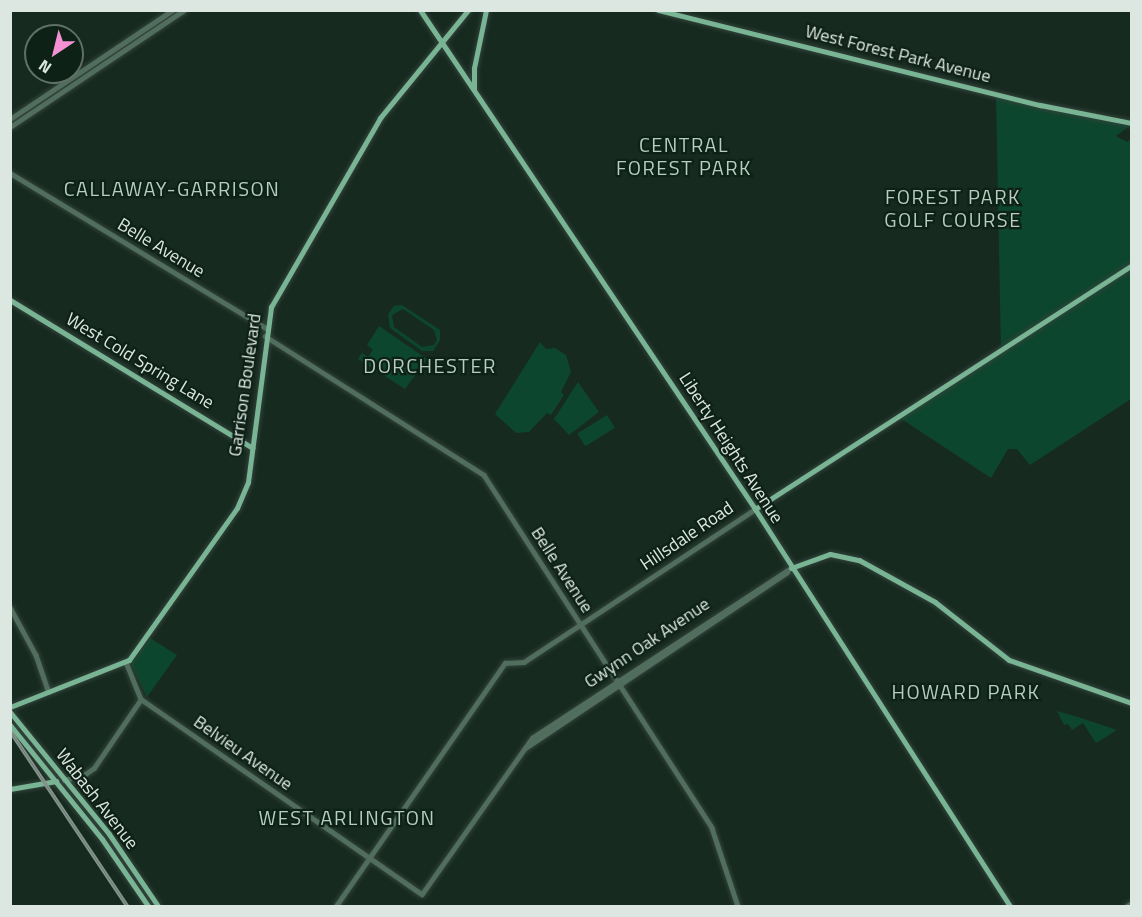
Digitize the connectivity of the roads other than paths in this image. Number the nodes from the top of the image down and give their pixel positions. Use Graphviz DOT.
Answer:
graph roads {
  1 [pos="173,10"];
  2 [pos="184,10"];
  3 [pos="420,10"];
  4 [pos="468,10"];
  5 [pos="486,10"];
  6 [pos="658,10"];
  7 [pos="441,43"];
  8 [pos="474,89"];
  9 [pos="10,119"];
  10 [pos="1131,123"];
  11 [pos="10,127"];
  12 [pos="10,173"];
  13 [pos="1131,265"];
  14 [pos="10,300"];
  15 [pos="266,328"];
  16 [pos="265,336"];
  17 [pos="252,448"];
  18 [pos="754,509"];
  19 [pos="791,568"];
  20 [pos="10,607"];
  21 [pos="581,624"];
  22 [pos="126,662"];
  23 [pos="618,682"];
  24 [pos="49,692"];
  25 [pos="141,699"];
  26 [pos="1131,703"];
  27 [pos="10,707"];
  28 [pos="10,712"];
  29 [pos="10,725"];
  30 [pos="64,780"];
  31 [pos="54,781"];
  32 [pos="10,789"];
  33 [pos="122,852"];
  34 [pos="370,858"];
  35 [pos="117,860"];
  36 [pos="422,894"];
  37 [pos="1131,903"];
  38 [pos="148,906"];
  39 [pos="158,906"];
  40 [pos="336,906"];
  41 [pos="738,906"];
  42 [pos="1010,906"];
  43 [pos="1127,906"];
  1 -- 9 [label="street"];
  2 -- 11 [label="street"];
  3 -- 7 [label="main road, Liberty Heights Avenue"];
  4 -- 7 [label="main road, Garrison Boulevard"];
  5 -- 8 [label="main road"];
  6 -- 10 [label="main road, West Forest Park Avenue"];
  7 -- 8 [label="main road, Liberty Heights Avenue"];
  7 -- 15 [label="main road, Garrison Boulevard"];
  8 -- 18 [label="main road, Liberty Heights Avenue"];
  12 -- 15 [label="street, Belle Avenue"];
  13 -- 18 [label="main road, Hillsdale Road"];
  14 -- 17 [label="main road, West Cold Spring Lane"];
  15 -- 16 [label="main road, Garrison Boulevard"];
  16 -- 17 [label="main road, Garrison Boulevard"];
  16 -- 21 [label="street, Belle Avenue"];
  17 -- 22 [label="main road, Garrison Boulevard"];
  18 -- 19 [label="main road, Liberty Heights Avenue"];
  18 -- 21 [label="street, Hillsdale Road"];
  19 -- 23 [label="street, Gwynn Oak Avenue"];
  19 -- 26 [label="main road, Gwynn Oak Avenue"];
  19 -- 42 [label="main road, Liberty Heights Avenue"];
  20 -- 24 [label="street"];
  21 -- 23 [label="street, Belle Avenue"];
  21 -- 34 [label="street, Hillsdale Road"];
  22 -- 24 [label="main road"];
  22 -- 25 [label="street"];
  23 -- 36 [label="street, Gwynn Oak Avenue"];
  23 -- 41 [label="street, Belle Avenue"];
  24 -- 27 [label="main road"];
  25 -- 30 [label="street"];
  25 -- 34 [label="street, Belvieu Avenue"];
  28 -- 30 [label="main road, Wabash Avenue"];
  29 -- 31 [label="main road, Wabash Avenue"];
  30 -- 31 [label="main road"];
  30 -- 33 [label="main road, Wabash Avenue"];
  31 -- 32 [label="main road"];
  31 -- 35 [label="main road, Wabash Avenue"];
  33 -- 35 [label="main road"];
  33 -- 39 [label="main road, Wabash Avenue"];
  34 -- 36 [label="street, Belvieu Avenue"];
  34 -- 40 [label="street, Hillsdale Road"];
  35 -- 38 [label="main road, Wabash Avenue"];
  37 -- 43 [label="street"];
}
